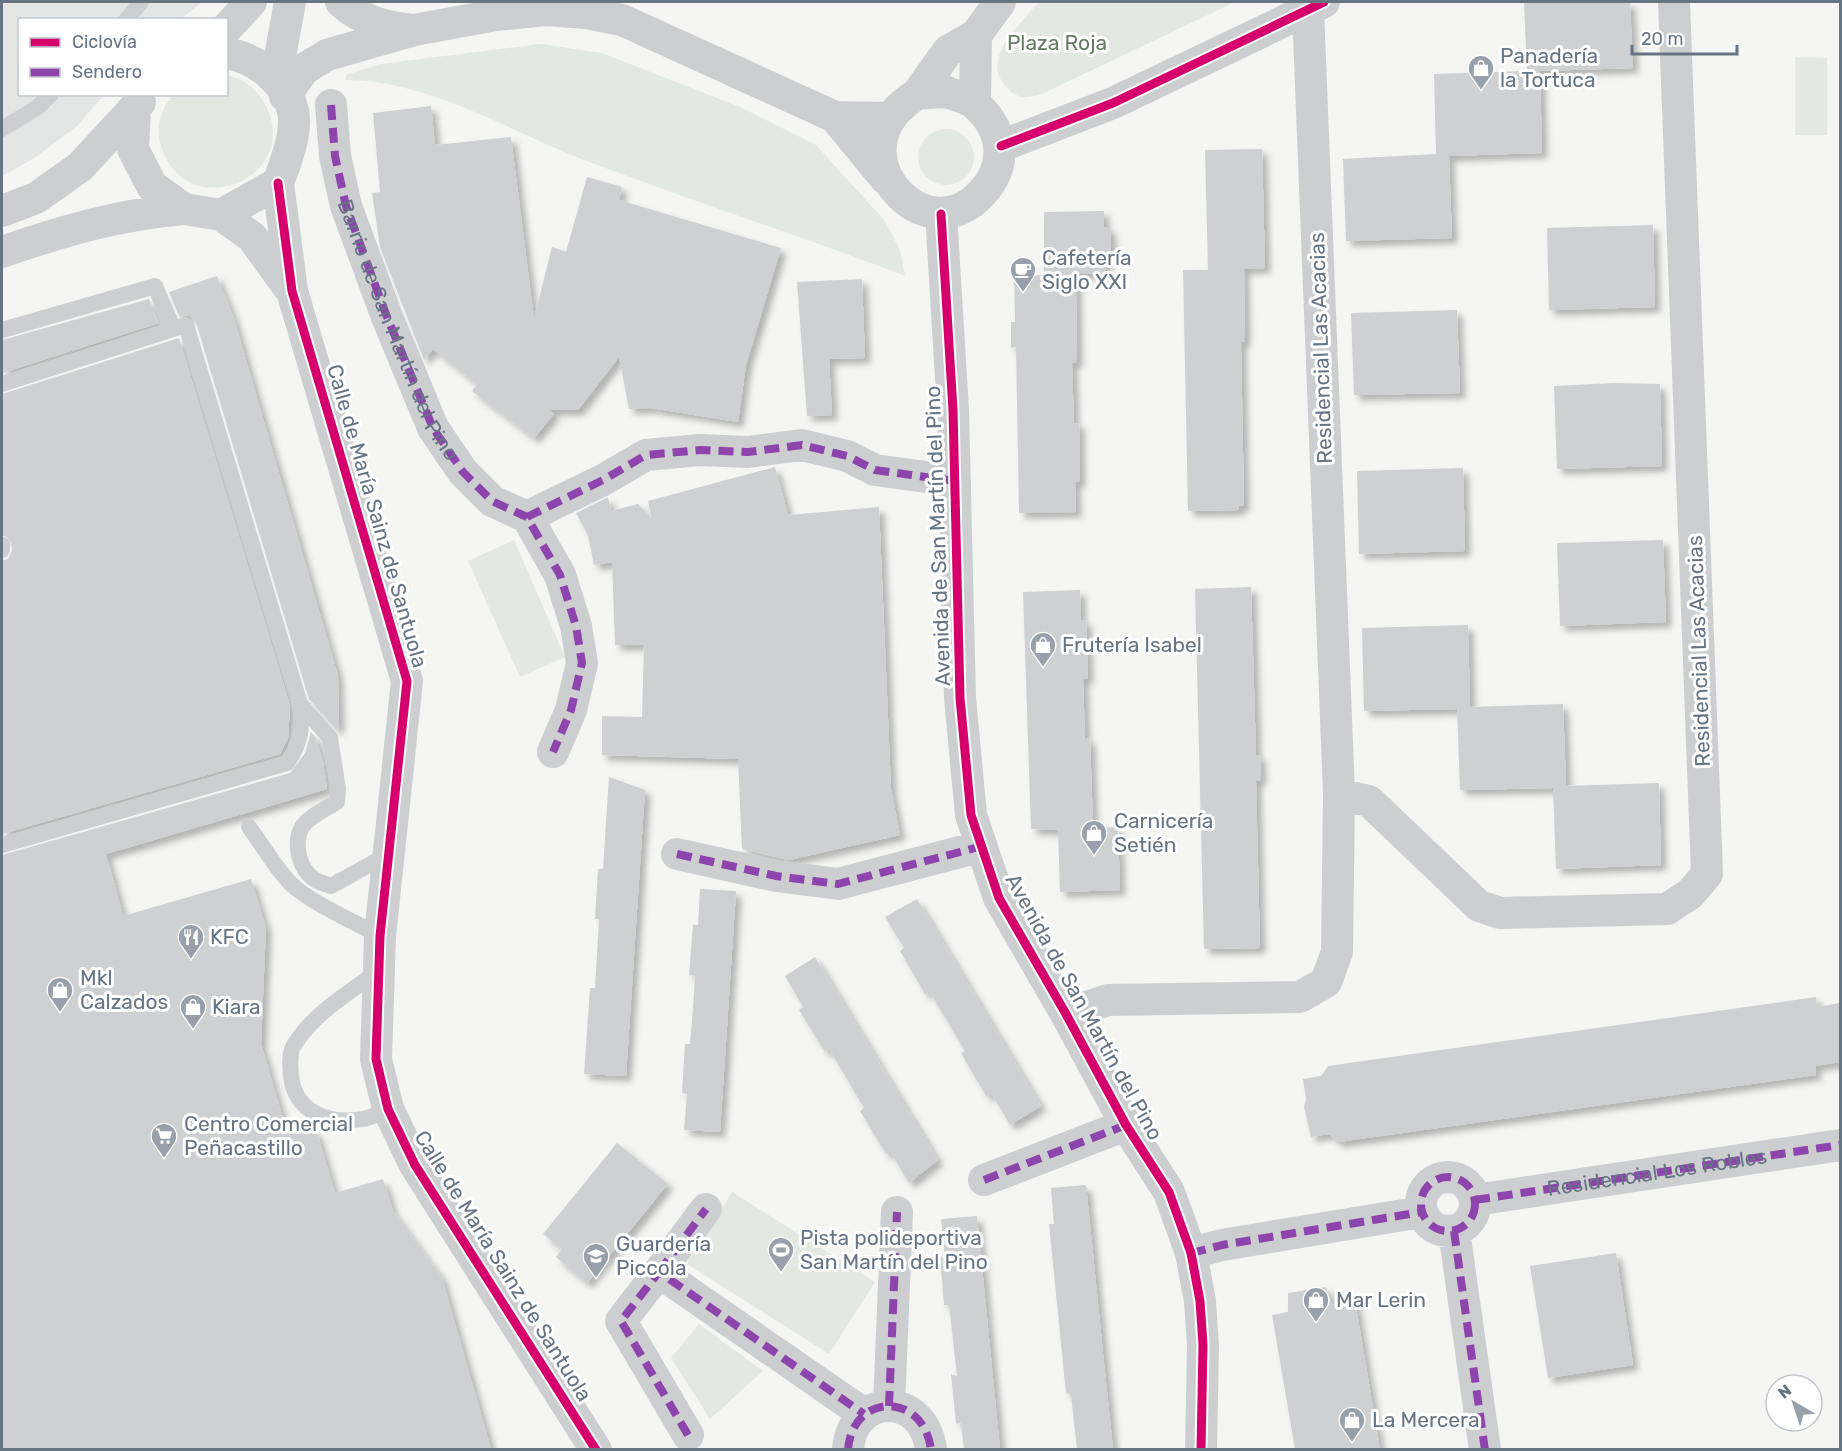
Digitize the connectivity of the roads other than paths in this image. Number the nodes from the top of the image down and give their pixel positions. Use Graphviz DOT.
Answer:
graph roads {
  1 [pos="141,2"];
  2 [pos="250,2"];
  3 [pos="290,2"];
  4 [pos="341,2"];
  5 [pos="1000,2"];
  6 [pos="1674,2"];
  7 [pos="1316,5"];
  8 [pos="128,18"];
  9 [pos="228,27"];
  10 [pos="414,30"];
  11 [pos="976,35"];
  12 [pos="228,53"];
  13 [pos="281,87"];
  14 [pos="917,94"];
  15 [pos="49,96"];
  16 [pos="140,102"];
  17 [pos="975,103"];
  18 [pos="331,105"];
  19 [pos="835,117"];
  20 [pos="891,118"];
  21 [pos="2,129"];
  22 [pos="1001,146"];
  23 [pos="885,178"];
  24 [pos="278,183"];
  25 [pos="184,209"];
  26 [pos="2,211"];
  27 [pos="941,214"];
  28 [pos="221,215"];
  29 [pos="2,252"];
  30 [pos="292,291"];
  31 [pos="173,328"];
  32 [pos="2,330"];
  33 [pos="2,384"];
  34 [pos="955,481"];
  35 [pos="527,517"];
  36 [pos="2,544"];
  37 [pos="2,550"];
  38 [pos="300,704"];
  39 [pos="553,752"];
  40 [pos="1339,794"];
  41 [pos="249,827"];
  42 [pos="2,845"];
  43 [pos="980,847"];
  44 [pos="389,854"];
  45 [pos="678,855"];
  46 [pos="380,936"];
  47 [pos="380,970"];
  48 [pos="1066,1014"];
  49 [pos="388,1109"];
  50 [pos="1125,1125"];
  51 [pos="1840,1145"];
  52 [pos="984,1180"];
  53 [pos="1475,1200"];
  54 [pos="706,1209"];
  55 [pos="897,1212"];
  56 [pos="1422,1212"];
  57 [pos="1454,1231"];
  58 [pos="1191,1253"];
  59 [pos="658,1272"];
  60 [pos="876,1410"];
  61 [pos="688,1435"];
  62 [pos="596,1449"];
  63 [pos="848,1449"];
  64 [pos="931,1449"];
  65 [pos="1201,1449"];
  66 [pos="1485,1449"];
  1 -- 8 [label="lane"];
  2 -- 9 [label="street"];
  3 -- 13 [label="street"];
  4 -- 10 [label="street"];
  5 -- 11 [label="street"];
  6 -- 40 [label="street, Residencial Las Acacias"];
  7 -- 22 [label="street"];
  7 -- 40 [label="street, Residencial Las Acacias"];
  10 -- 13 [label="street"];
  10 -- 19 [label="street"];
  11 -- 14 [label="street"];
  11 -- 17 [label="street"];
  12 -- 13 [label="street"];
  13 -- 24 [label="street"];
  14 -- 17 [label="street"];
  14 -- 20 [label="street"];
  15 -- 21 [label="lane"];
  16 -- 25 [label="street"];
  16 -- 26 [label="street"];
  17 -- 22 [label="street"];
  18 -- 35 [label="street, Barrio de San Martín del Pino"];
  19 -- 20 [label="street"];
  19 -- 23 [label="street"];
  20 -- 23 [label="street"];
  22 -- 27 [label="street"];
  23 -- 27 [label="street"];
  24 -- 28 [label="street"];
  24 -- 30 [label="street, Calle de María Sainz de Santuola"];
  25 -- 28 [label="street"];
  25 -- 29 [label="street"];
  27 -- 34 [label="street, Avenida de San Martín del Pino"];
  28 -- 30 [label="street, Calle de María Sainz de Santuola"];
  30 -- 44 [label="street, Calle de María Sainz de Santuola"];
  31 -- 32 [label="lane"];
  31 -- 33 [label="lane"];
  31 -- 38 [label="lane"];
  34 -- 35 [label="street"];
  34 -- 43 [label="street, Avenida de San Martín del Pino"];
  35 -- 39 [label="street"];
  36 -- 37 [label="lane"];
  38 -- 42 [label="lane"];
  38 -- 44 [label="lane"];
  40 -- 48 [label="street, Residencial Las Acacias"];
  41 -- 46 [label="lane"];
  43 -- 45 [label="street"];
  43 -- 48 [label="street, Avenida de San Martín del Pino"];
  44 -- 46 [label="street, Calle de María Sainz de Santuola"];
  46 -- 47 [label="street, Calle de María Sainz de Santuola"];
  47 -- 49 [label="street, Calle de María Sainz de Santuola"];
  47 -- 49 [label="lane"];
  48 -- 50 [label="street, Avenida de San Martín del Pino"];
  49 -- 62 [label="street, Calle de María Sainz de Santuola"];
  50 -- 52 [label="street"];
  50 -- 58 [label="street, Avenida de San Martín del Pino"];
  51 -- 53 [label="street, Residencial Los Robles"];
  53 -- 56 [label="street"];
  53 -- 57 [label="street"];
  54 -- 59 [label="street"];
  55 -- 60 [label="street"];
  56 -- 57 [label="street"];
  56 -- 58 [label="street"];
  57 -- 66 [label="street"];
  58 -- 65 [label="street, Avenida de San Martín del Pino"];
  59 -- 60 [label="street"];
  59 -- 61 [label="street"];
  60 -- 63 [label="street"];
  60 -- 64 [label="street"];
}
